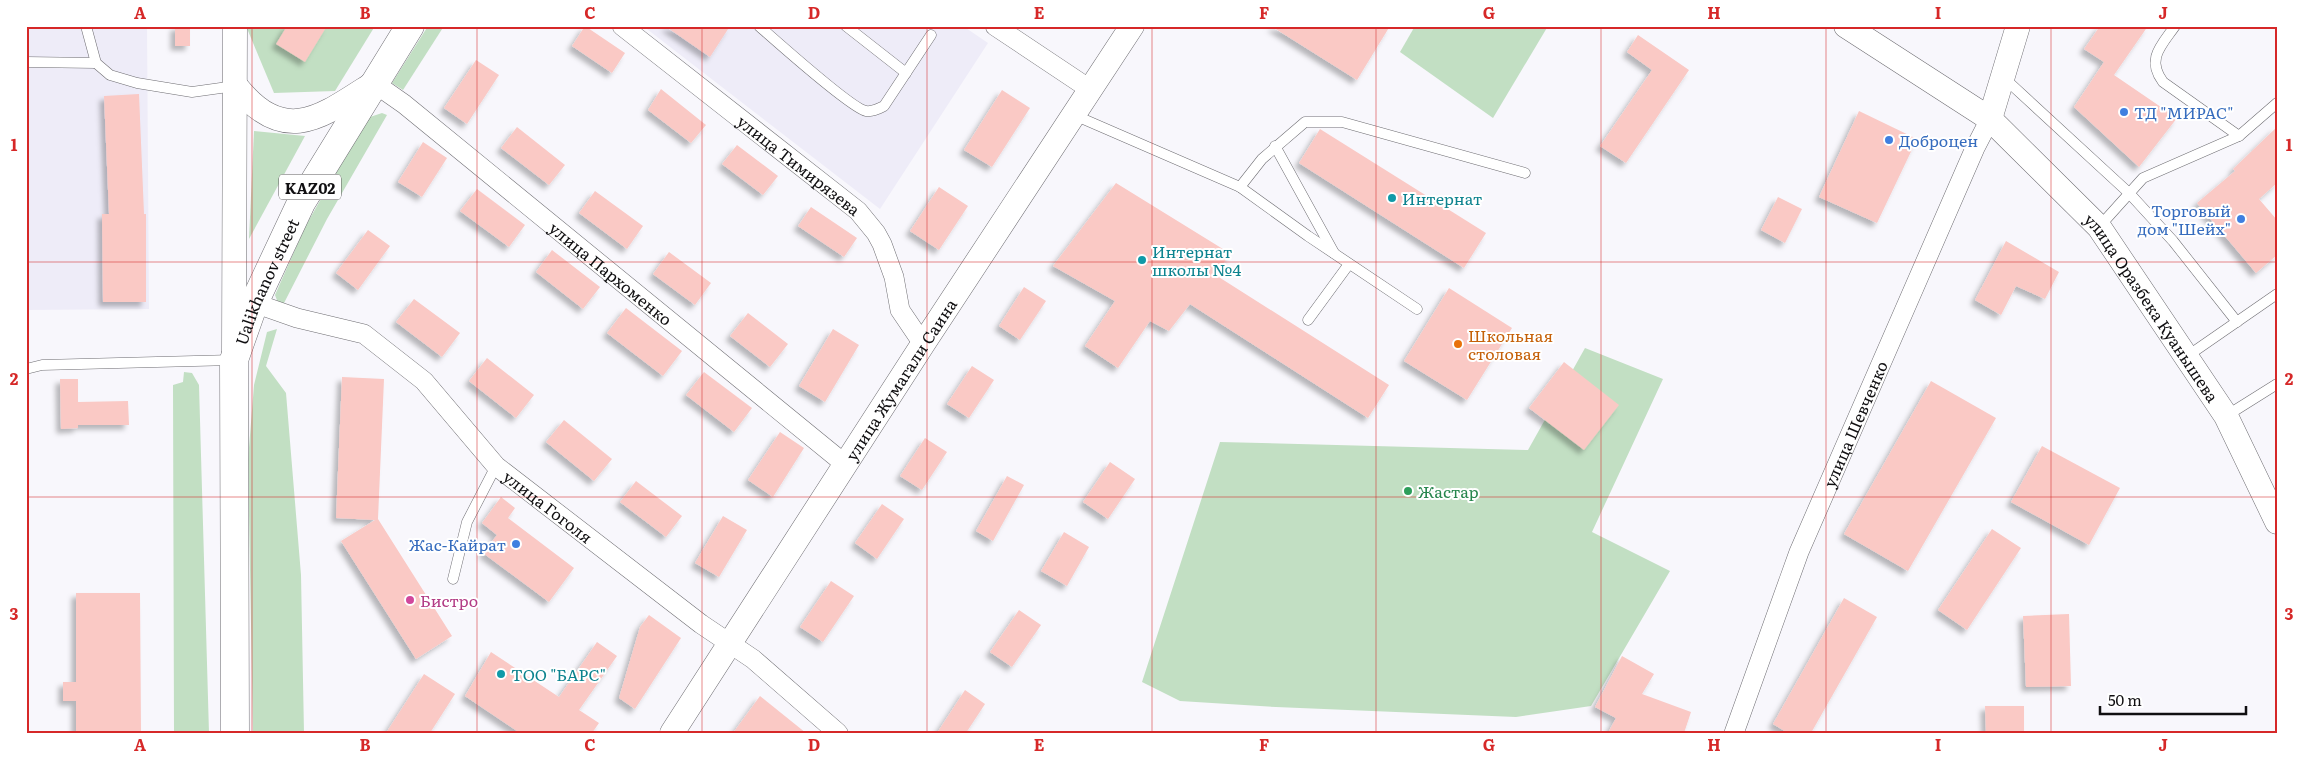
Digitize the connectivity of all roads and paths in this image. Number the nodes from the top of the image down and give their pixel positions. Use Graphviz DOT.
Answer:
graph roads {
  1 [pos="86,26"];
  2 [pos="235,26"];
  3 [pos="410,26"];
  4 [pos="622,26"];
  5 [pos="759,26"];
  6 [pos="846,26"];
  7 [pos="995,26"];
  8 [pos="1132,26"];
  9 [pos="1846,26"];
  10 [pos="2018,26"];
  11 [pos="2175,26"];
  12 [pos="931,35"];
  13 [pos="27,61"];
  14 [pos="96,63"];
  15 [pos="906,73"];
  16 [pos="2003,77"];
  17 [pos="374,83"];
  18 [pos="236,86"];
  19 [pos="1091,90"];
  20 [pos="2277,103"];
  21 [pos="1074,115"];
  22 [pos="1990,119"];
  23 [pos="2239,136"];
  24 [pos="1275,146"];
  25 [pos="1526,174"];
  26 [pos="1240,187"];
  27 [pos="2129,193"];
  28 [pos="2099,227"];
  29 [pos="1335,254"];
  30 [pos="1349,264"];
  31 [pos="2277,294"];
  32 [pos="254,303"];
  33 [pos="1417,309"];
  34 [pos="1308,320"];
  35 [pos="2237,322"];
  36 [pos="923,344"];
  37 [pos="2186,357"];
  38 [pos="234,360"];
  39 [pos="26,369"];
  40 [pos="2277,384"];
  41 [pos="2226,416"];
  42 [pos="846,465"];
  43 [pos="496,466"];
  44 [pos="2277,522"];
  45 [pos="453,579"];
  46 [pos="729,645"];
  47 [pos="235,733"];
  48 [pos="672,733"];
  49 [pos="838,733"];
  50 [pos="1734,733"];
  1 -- 14 [label="lane"];
  2 -- 18 [label="street, Ualikhanov street"];
  3 -- 17 [label="highway, Ualikhanov street / KАZ02"];
  4 -- 36 [label="street, улица Тимирязева"];
  5 -- 15 [label="lane"];
  6 -- 15 [label="lane"];
  7 -- 19 [label="street"];
  8 -- 19 [label="street, улица Жумагали Саина"];
  9 -- 22 [label="street, улица Оразбека Куанышева"];
  10 -- 16 [label="street"];
  11 -- 23 [label="lane"];
  12 -- 15 [label="lane"];
  13 -- 14 [label="lane"];
  14 -- 18 [label="lane"];
  16 -- 22 [label="street"];
  16 -- 27 [label="lane"];
  17 -- 18 [label="street"];
  17 -- 32 [label="highway, Ualikhanov street / KАZ02"];
  17 -- 42 [label="street, улица Пархоменко"];
  18 -- 38 [label="street, Ualikhanov street"];
  19 -- 21 [label="street, улица Жумагали Саина"];
  20 -- 23 [label="lane"];
  21 -- 26 [label="lane"];
  21 -- 36 [label="street, улица Жумагали Саина"];
  22 -- 28 [label="street, улица Оразбека Куанышева"];
  22 -- 50 [label="street, улица Шевченко"];
  23 -- 27 [label="lane"];
  24 -- 25 [label="lane"];
  24 -- 26 [label="lane"];
  24 -- 29 [label="lane"];
  26 -- 29 [label="lane"];
  27 -- 28 [label="lane"];
  27 -- 35 [label="lane"];
  28 -- 37 [label="street, улица Оразбека Куанышева"];
  29 -- 30 [label="lane"];
  30 -- 33 [label="lane"];
  30 -- 34 [label="lane"];
  31 -- 35 [label="lane"];
  32 -- 38 [label="highway, Ualikhanov street / KАZ02"];
  32 -- 43 [label="street, улица Гоголя"];
  35 -- 37 [label="lane"];
  36 -- 42 [label="street, улица Жумагали Саина"];
  37 -- 41 [label="street, улица Оразбека Куанышева"];
  38 -- 39 [label="lane"];
  38 -- 47 [label="highway, Ualikhanov street / KАZ02"];
  40 -- 41 [label="lane"];
  41 -- 44 [label="street, улица Оразбека Куанышева"];
  42 -- 46 [label="street, улица Жумагали Саина"];
  43 -- 45 [label="lane"];
  43 -- 46 [label="street, улица Гоголя"];
  46 -- 48 [label="street, улица Жумагали Саина"];
  46 -- 49 [label="street, улица Гоголя"];
}
